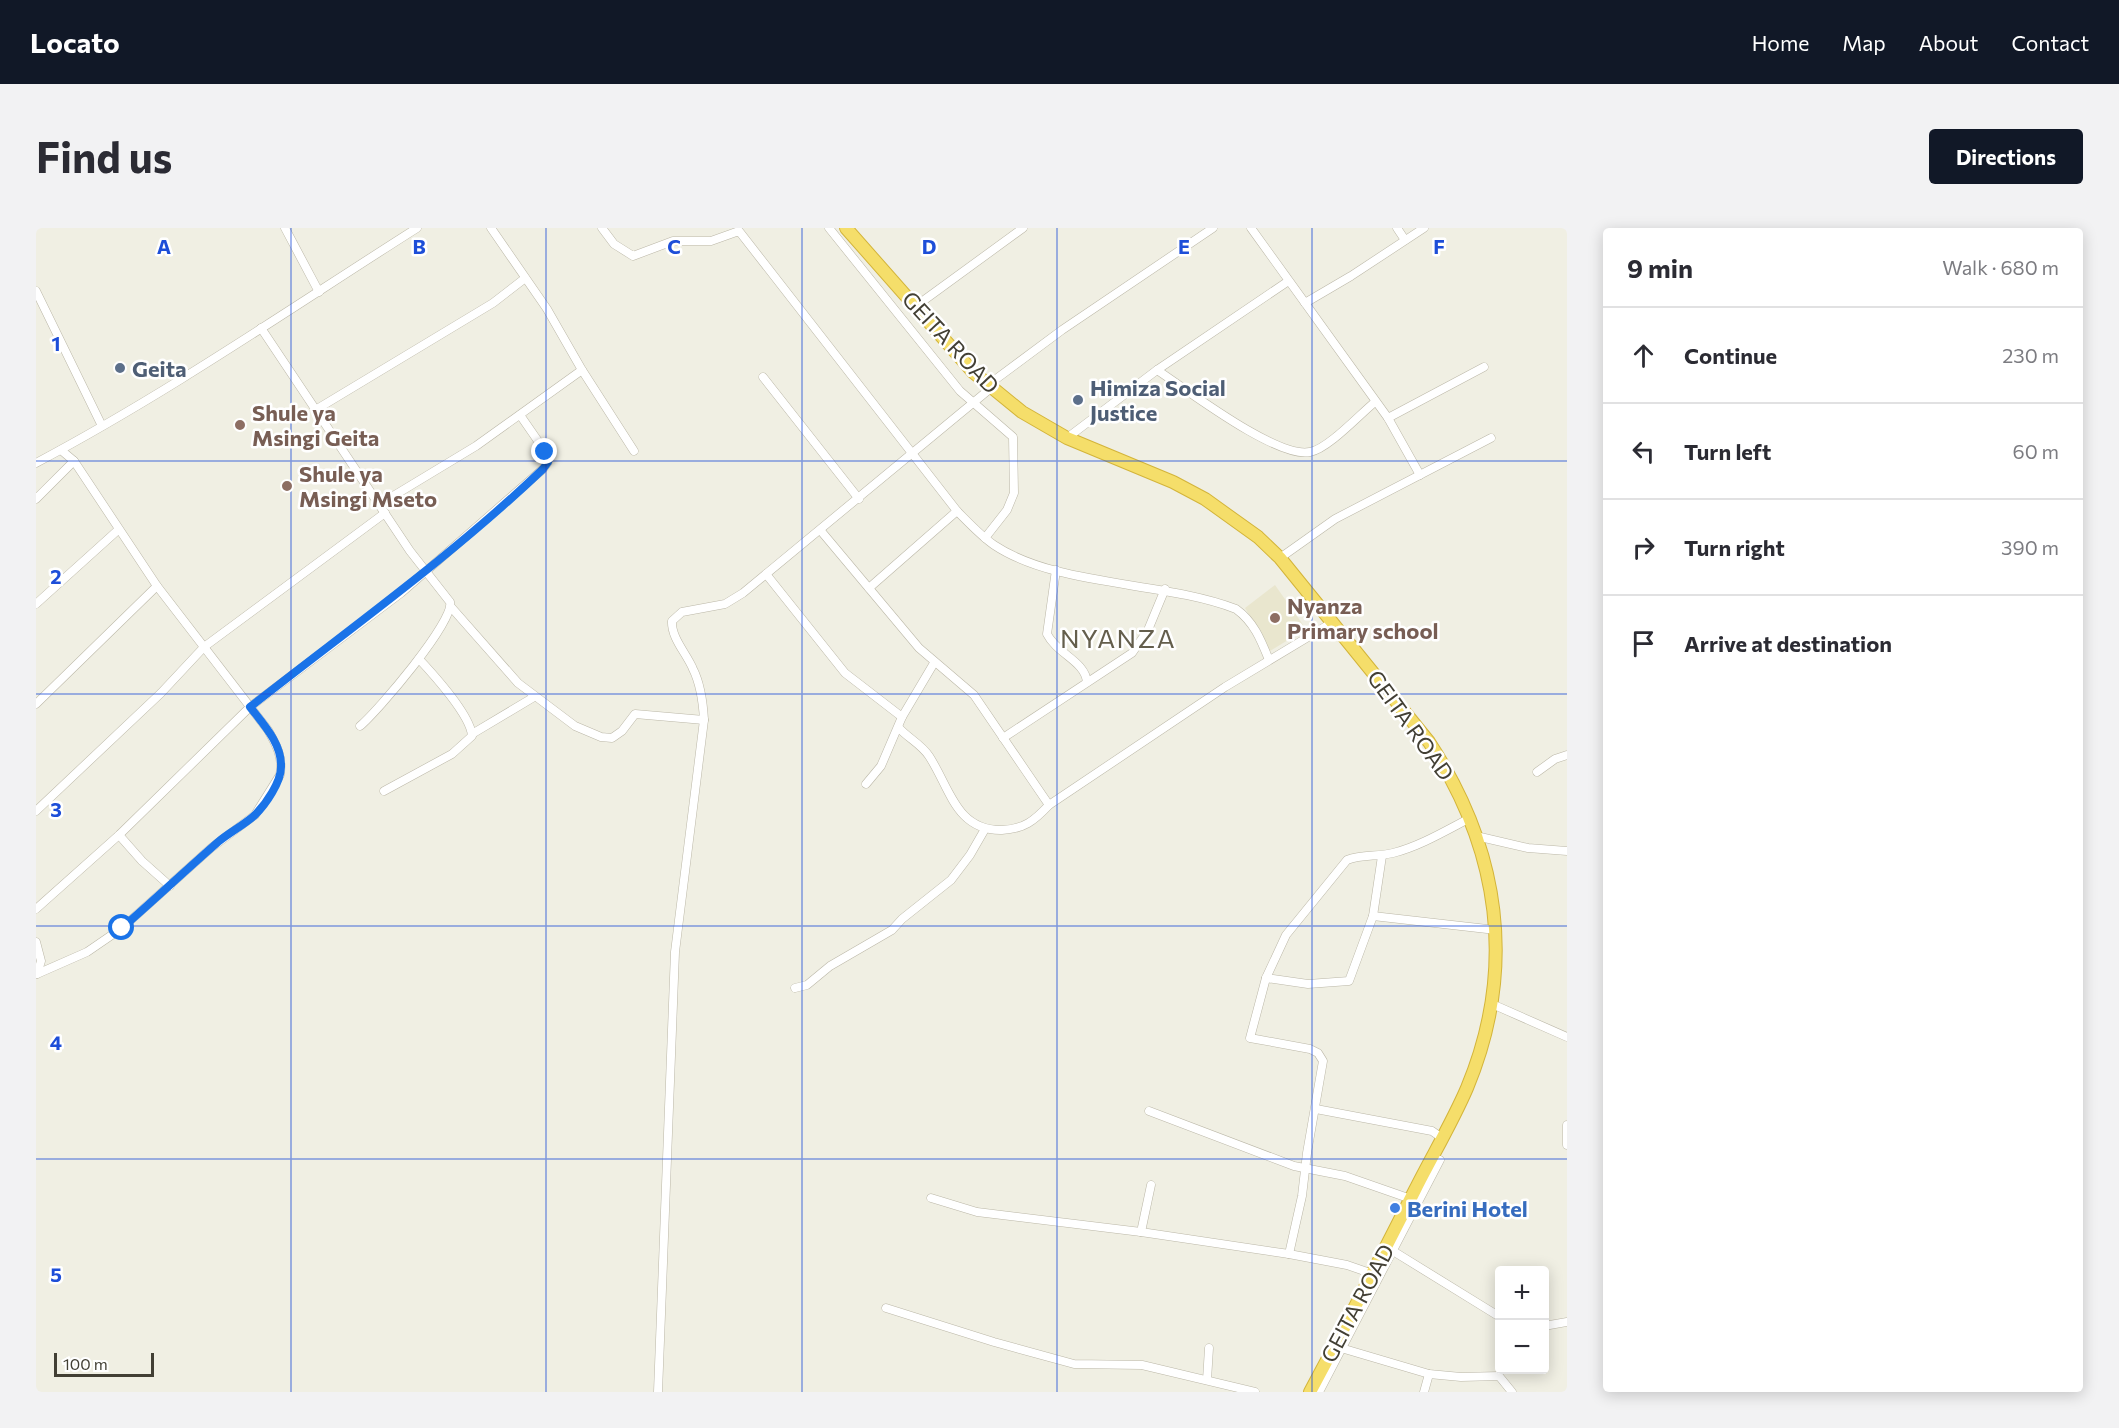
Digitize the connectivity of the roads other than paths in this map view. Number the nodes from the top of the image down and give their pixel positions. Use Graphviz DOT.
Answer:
graph roads {
  1 [pos="417,228"];
  2 [pos="491,228"];
  3 [pos="602,228"];
  4 [pos="829,228"];
  5 [pos="846,228"];
  6 [pos="1023,228"];
  7 [pos="1214,228"];
  8 [pos="1251,228"];
  9 [pos="1397,228"];
  10 [pos="1424,228"];
  11 [pos="289,230"];
  12 [pos="1405,240"];
  13 [pos="524,279"];
  14 [pos="1287,282"];
  15 [pos="36,291"];
  16 [pos="319,292"];
  17 [pos="1305,303"];
  18 [pos="916,306"];
  19 [pos="261,328"];
  20 [pos="1484,367"];
  21 [pos="582,370"];
  22 [pos="1157,370"];
  23 [pos="763,378"];
  24 [pos="989,387"];
  25 [pos="1376,402"];
  26 [pos="973,403"];
  27 [pos="317,409"];
  28 [pos="520,415"];
  29 [pos="1388,418"];
  30 [pos="102,426"];
  31 [pos="1067,438"];
  32 [pos="1491,438"];
  33 [pos="61,450"];
  34 [pos="634,451"];
  35 [pos="911,453"];
  36 [pos="74,461"];
  37 [pos="36,463"];
  38 [pos="1420,475"];
  39 [pos="36,499"];
  40 [pos="859,499"];
  41 [pos="380,504"];
  42 [pos="957,511"];
  43 [pos="385,513"];
  44 [pos="118,530"];
  45 [pos="821,531"];
  46 [pos="985,538"];
  47 [pos="1280,558"];
  48 [pos="1056,570"];
  49 [pos="426,571"];
  50 [pos="766,574"];
  51 [pos="157,586"];
  52 [pos="869,588"];
  53 [pos="1165,589"];
  54 [pos="36,604"];
  55 [pos="451,607"];
  56 [pos="1333,622"];
  57 [pos="204,647"];
  58 [pos="419,659"];
  59 [pos="1269,660"];
  60 [pos="934,663"];
  61 [pos="1087,682"];
  62 [pos="534,697"];
  63 [pos="36,704"];
  64 [pos="250,707"];
  65 [pos="902,717"];
  66 [pos="704,720"];
  67 [pos="360,726"];
  68 [pos="899,728"];
  69 [pos="472,734"];
  70 [pos="1003,738"];
  71 [pos="1567,755"];
  72 [pos="1537,772"];
  73 [pos="866,783"];
  74 [pos="384,791"];
  75 [pos="1049,805"];
  76 [pos="36,811"];
  77 [pos="1470,818"];
  78 [pos="985,829"];
  79 [pos="119,835"];
  80 [pos="1476,836"];
  81 [pos="1567,851"];
  82 [pos="1382,856"];
  83 [pos="170,886"];
  84 [pos="36,909"];
  85 [pos="1373,916"];
  86 [pos="1496,930"];
  87 [pos="36,942"];
  88 [pos="37,975"];
  89 [pos="1266,978"];
  90 [pos="795,988"];
  91 [pos="1492,1004"];
  92 [pos="1567,1037"];
  93 [pos="1316,1109"];
  94 [pos="1149,1111"];
  95 [pos="1567,1125"];
  96 [pos="1442,1138"];
  97 [pos="1567,1144"];
  98 [pos="1440,1160"];
  99 [pos="1305,1169"];
  100 [pos="1151,1185"];
  101 [pos="931,1198"];
  102 [pos="1411,1198"];
  103 [pos="1141,1232"];
  104 [pos="1393,1251"];
  105 [pos="1289,1254"];
  106 [pos="1373,1274"];
  107 [pos="886,1308"];
  108 [pos="1495,1314"];
  109 [pos="1567,1322"];
  110 [pos="1549,1325"];
  111 [pos="1209,1348"];
  112 [pos="1341,1348"];
  113 [pos="1429,1374"];
  114 [pos="1207,1380"];
  115 [pos="658,1392"];
  116 [pos="1255,1392"];
  117 [pos="1310,1392"];
  118 [pos="1319,1392"];
  119 [pos="1424,1392"];
  120 [pos="1512,1392"];
  1 -- 16 [label="street"];
  2 -- 13 [label="street"];
  3 -- 35 [label="street"];
  4 -- 26 [label="street"];
  5 -- 18 [label="highway, GEITA ROAD"];
  6 -- 18 [label="street"];
  7 -- 24 [label="street"];
  8 -- 14 [label="street"];
  9 -- 12 [label="street"];
  10 -- 12 [label="street"];
  11 -- 16 [label="street"];
  12 -- 17 [label="street"];
  13 -- 21 [label="street"];
  13 -- 27 [label="street"];
  14 -- 17 [label="street"];
  14 -- 22 [label="street"];
  15 -- 30 [label="street"];
  16 -- 19 [label="street"];
  17 -- 25 [label="street"];
  18 -- 24 [label="highway, GEITA ROAD"];
  19 -- 27 [label="street"];
  19 -- 30 [label="street"];
  20 -- 29 [label="street"];
  21 -- 28 [label="street"];
  21 -- 34 [label="street"];
  22 -- 25 [label="street"];
  22 -- 31 [label="street"];
  23 -- 40 [label="street"];
  24 -- 26 [label="street"];
  24 -- 31 [label="highway, GEITA ROAD"];
  25 -- 29 [label="street"];
  26 -- 35 [label="street"];
  26 -- 46 [label="street"];
  27 -- 41 [label="street"];
  28 -- 41 [label="street"];
  28 -- 49 [label="street"];
  29 -- 38 [label="street"];
  30 -- 33 [label="street"];
  31 -- 47 [label="highway, GEITA ROAD"];
  32 -- 38 [label="street"];
  33 -- 36 [label="street"];
  33 -- 37 [label="street"];
  35 -- 40 [label="street"];
  35 -- 42 [label="street"];
  36 -- 39 [label="street"];
  36 -- 44 [label="street"];
  38 -- 47 [label="street"];
  40 -- 45 [label="street"];
  41 -- 43 [label="street"];
  42 -- 46 [label="street"];
  42 -- 52 [label="street"];
  43 -- 49 [label="street"];
  43 -- 57 [label="street"];
  44 -- 51 [label="street"];
  44 -- 54 [label="street"];
  45 -- 50 [label="street"];
  45 -- 52 [label="street"];
  46 -- 48 [label="street"];
  47 -- 56 [label="highway, GEITA ROAD"];
  48 -- 53 [label="street"];
  48 -- 61 [label="street"];
  49 -- 55 [label="street"];
  49 -- 64 [label="street"];
  50 -- 65 [label="street"];
  50 -- 66 [label="street"];
  51 -- 57 [label="street"];
  51 -- 63 [label="street"];
  52 -- 60 [label="street"];
  53 -- 59 [label="street"];
  53 -- 61 [label="street"];
  55 -- 58 [label="street"];
  55 -- 62 [label="street"];
  56 -- 59 [label="street"];
  56 -- 77 [label="highway, GEITA ROAD"];
  57 -- 64 [label="street"];
  57 -- 76 [label="street"];
  58 -- 67 [label="street"];
  58 -- 69 [label="street"];
  59 -- 75 [label="street"];
  60 -- 65 [label="street"];
  60 -- 70 [label="street"];
  61 -- 70 [label="street"];
  62 -- 66 [label="street"];
  62 -- 69 [label="street"];
  64 -- 79 [label="street"];
  64 -- 83 [label="street"];
  65 -- 68 [label="street"];
  66 -- 115 [label="street"];
  68 -- 73 [label="street"];
  68 -- 78 [label="street"];
  69 -- 74 [label="street"];
  70 -- 75 [label="street"];
  71 -- 72 [label="street"];
  75 -- 78 [label="street"];
  77 -- 80 [label="highway, GEITA ROAD"];
  77 -- 82 [label="street"];
  78 -- 90 [label="street"];
  79 -- 83 [label="street"];
  79 -- 84 [label="street"];
  80 -- 81 [label="street"];
  80 -- 86 [label="highway, GEITA ROAD"];
  82 -- 85 [label="street"];
  82 -- 89 [label="street"];
  83 -- 88 [label="street"];
  85 -- 86 [label="street"];
  85 -- 89 [label="street"];
  86 -- 91 [label="highway, GEITA ROAD"];
  87 -- 88 [label="street"];
  89 -- 93 [label="street"];
  91 -- 92 [label="street"];
  91 -- 96 [label="highway, GEITA ROAD"];
  93 -- 96 [label="street"];
  93 -- 99 [label="street"];
  94 -- 99 [label="street"];
  95 -- 97 [label="street"];
  96 -- 102 [label="highway, GEITA ROAD"];
  98 -- 104 [label="street"];
  99 -- 102 [label="street"];
  99 -- 105 [label="street"];
  100 -- 103 [label="street"];
  101 -- 103 [label="street"];
  102 -- 106 [label="highway, GEITA ROAD"];
  103 -- 105 [label="street"];
  104 -- 108 [label="street"];
  104 -- 112 [label="street"];
  105 -- 106 [label="street"];
  106 -- 117 [label="highway, GEITA ROAD"];
  107 -- 114 [label="street"];
  109 -- 110 [label="street"];
  111 -- 114 [label="street"];
  112 -- 113 [label="street"];
  112 -- 118 [label="street"];
  113 -- 119 [label="street"];
  113 -- 120 [label="street"];
  114 -- 116 [label="street"];
}
